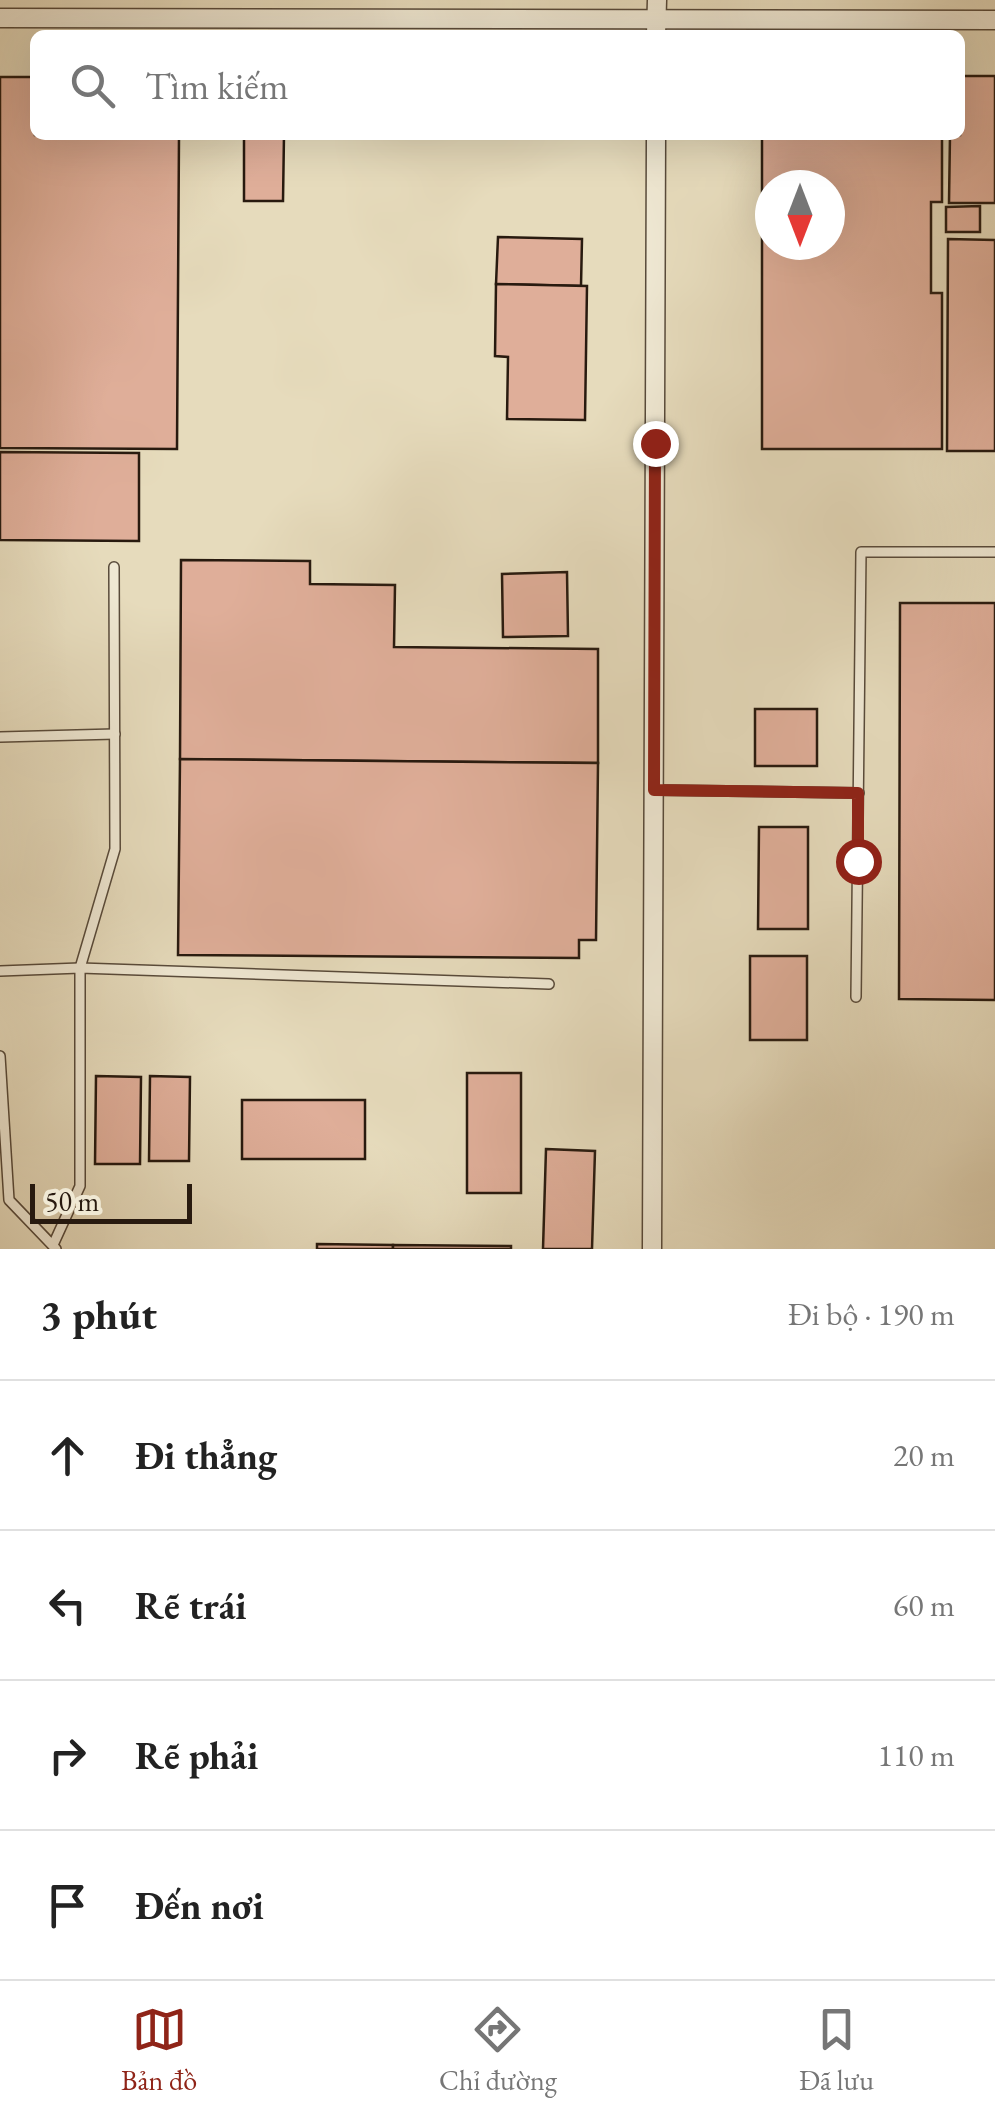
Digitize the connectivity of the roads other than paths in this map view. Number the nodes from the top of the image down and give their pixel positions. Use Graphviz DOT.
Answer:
graph roads {
  1 [pos="0,18"];
  2 [pos="656,18"];
  3 [pos="995,20"];
  4 [pos="656,140"];
  5 [pos="995,552"];
  6 [pos="114,568"];
  7 [pos="115,734"];
  8 [pos="0,737"];
  9 [pos="654,790"];
  10 [pos="858,793"];
  11 [pos="80,968"];
  12 [pos="0,971"];
  13 [pos="549,984"];
  14 [pos="856,997"];
  15 [pos="0,1056"];
  16 [pos="55,1247"];
  17 [pos="652,1249"];
  1 -- 2 [label="street"];
  2 -- 3 [label="street"];
  4 -- 9 [label="street"];
  5 -- 10 [label="lane"];
  6 -- 7 [label="lane"];
  7 -- 8 [label="lane"];
  7 -- 11 [label="lane"];
  9 -- 10 [label="lane"];
  9 -- 17 [label="street"];
  10 -- 14 [label="lane"];
  11 -- 12 [label="lane"];
  11 -- 13 [label="lane"];
  11 -- 16 [label="lane"];
  15 -- 16 [label="lane"];
}
